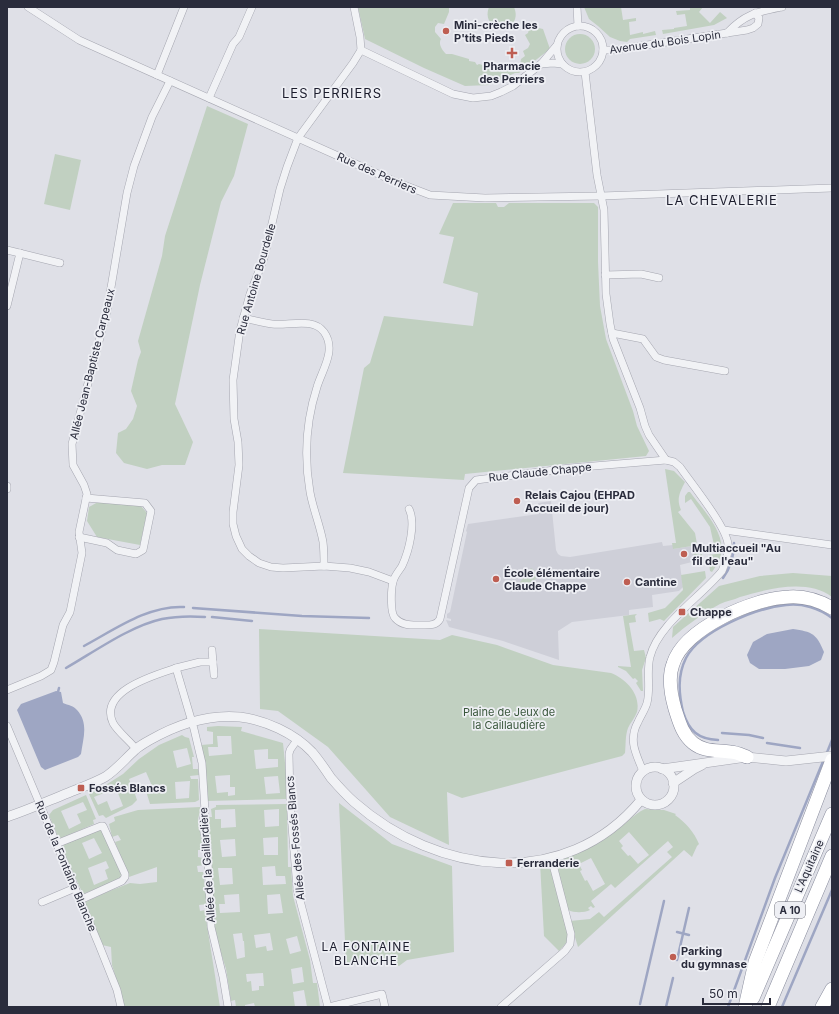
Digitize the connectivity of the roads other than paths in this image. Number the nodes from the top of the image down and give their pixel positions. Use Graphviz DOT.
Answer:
graph roads {
  1 [pos="28,7"];
  2 [pos="184,7"];
  3 [pos="252,7"];
  4 [pos="354,7"];
  5 [pos="577,7"];
  6 [pos="782,7"];
  7 [pos="755,13"];
  8 [pos="578,26"];
  9 [pos="727,33"];
  10 [pos="557,44"];
  11 [pos="361,50"];
  12 [pos="603,50"];
  13 [pos="541,64"];
  14 [pos="562,64"];
  15 [pos="585,72"];
  16 [pos="157,75"];
  17 [pos="170,81"];
  18 [pos="209,98"];
  19 [pos="298,138"];
  20 [pos="832,188"];
  21 [pos="601,196"];
  22 [pos="7,250"];
  23 [pos="20,253"];
  24 [pos="60,263"];
  25 [pos="605,275"];
  26 [pos="659,278"];
  27 [pos="7,306"];
  28 [pos="243,318"];
  29 [pos="612,332"];
  30 [pos="725,371"];
  31 [pos="666,460"];
  32 [pos="7,486"];
  33 [pos="7,490"];
  34 [pos="86,498"];
  35 [pos="409,509"];
  36 [pos="724,530"];
  37 [pos="79,537"];
  38 [pos="832,545"];
  39 [pos="324,566"];
  40 [pos="393,581"];
  41 [pos="832,608"];
  42 [pos="212,650"];
  43 [pos="213,662"];
  44 [pos="176,668"];
  45 [pos="214,675"];
  46 [pos="7,690"];
  47 [pos="192,722"];
  48 [pos="7,726"];
  49 [pos="297,740"];
  50 [pos="136,749"];
  51 [pos="832,756"];
  52 [pos="747,757"];
  53 [pos="832,760"];
  54 [pos="705,763"];
  55 [pos="662,769"];
  56 [pos="643,771"];
  57 [pos="674,784"];
  58 [pos="641,800"];
  59 [pos="40,804"];
  60 [pos="832,814"];
  61 [pos="7,817"];
  62 [pos="56,844"];
  63 [pos="832,856"];
  64 [pos="551,857"];
  65 [pos="75,888"];
  66 [pos="80,900"];
  67 [pos="42,902"];
  68 [pos="832,989"];
  69 [pos="121,1007"];
  70 [pos="228,1007"];
  71 [pos="328,1007"];
  72 [pos="385,1007"];
  73 [pos="501,1007"];
  74 [pos="745,1007"];
  75 [pos="749,1007"];
  76 [pos="768,1007"];
  77 [pos="822,1007"];
  1 -- 16 [label="street, Rue des Perriers"];
  2 -- 16 [label="street"];
  3 -- 18 [label="street"];
  4 -- 11 [label="street"];
  5 -- 8 [label="street"];
  6 -- 7 [label="street, Avenue du Bois Lopin"];
  7 -- 9 [label="street, Avenue du Bois Lopin"];
  7 -- 9 [label="street, Avenue du Bois Lopin"];
  8 -- 10 [label="street"];
  8 -- 12 [label="street"];
  9 -- 12 [label="street, Avenue du Bois Lopin"];
  10 -- 13 [label="street"];
  10 -- 14 [label="street"];
  11 -- 13 [label="street"];
  11 -- 19 [label="street, Rue Antoine Bourdelle"];
  12 -- 15 [label="street"];
  13 -- 14 [label="street"];
  14 -- 15 [label="street"];
  15 -- 21 [label="street"];
  16 -- 17 [label="street, Rue des Perriers"];
  17 -- 18 [label="street, Rue des Perriers"];
  17 -- 34 [label="street, Allée Jean-Baptiste Carpeaux"];
  18 -- 19 [label="street, Rue des Perriers"];
  19 -- 21 [label="street, Rue des Perriers"];
  19 -- 28 [label="street, Rue Antoine Bourdelle"];
  20 -- 21 [label="street, Rue des Perriers"];
  21 -- 25 [label="street"];
  22 -- 23 [label="street"];
  23 -- 24 [label="street"];
  23 -- 27 [label="street"];
  25 -- 26 [label="street"];
  25 -- 29 [label="street"];
  28 -- 39 [label="street, Rue Antoine Bourdelle"];
  28 -- 39 [label="street"];
  29 -- 30 [label="street"];
  29 -- 31 [label="street"];
  31 -- 36 [label="street"];
  31 -- 40 [label="street, Rue Claude Chappe"];
  32 -- 33 [label="street"];
  34 -- 37 [label="street, Allée Jean-Baptiste Carpeaux"];
  34 -- 37 [label="street"];
  35 -- 40 [label="street"];
  36 -- 38 [label="street"];
  36 -- 56 [label="street"];
  37 -- 46 [label="street, Allée Jean-Baptiste Carpeaux"];
  39 -- 40 [label="street, Rue Antoine Bourdelle"];
  41 -- 52 [label="highway"];
  42 -- 43 [label="street"];
  43 -- 44 [label="street"];
  43 -- 45 [label="street"];
  44 -- 47 [label="street, Allée de la Gaillardière"];
  44 -- 50 [label="street"];
  47 -- 49 [label="street"];
  47 -- 50 [label="street"];
  47 -- 70 [label="street, Allée de la Gaillardière"];
  48 -- 59 [label="street, Rue de la Fontaine Blanche"];
  49 -- 64 [label="street"];
  49 -- 71 [label="street, Allée des Fossés Blancs"];
  50 -- 59 [label="street"];
  51 -- 52 [label="street"];
  52 -- 54 [label="street"];
  53 -- 74 [label="highway"];
  54 -- 55 [label="street"];
  54 -- 57 [label="street"];
  55 -- 56 [label="street"];
  55 -- 57 [label="street"];
  56 -- 58 [label="street"];
  57 -- 58 [label="street"];
  58 -- 64 [label="street"];
  59 -- 61 [label="street"];
  59 -- 62 [label="street, Rue de la Fontaine Blanche"];
  60 -- 75 [label="highway, L'Aquitaine / A 10"];
  62 -- 65 [label="street, Rue de la Fontaine Blanche"];
  62 -- 66 [label="street"];
  63 -- 76 [label="highway, L'Aquitaine / A 10"];
  64 -- 73 [label="street"];
  65 -- 66 [label="street, Rue de la Fontaine Blanche"];
  65 -- 67 [label="street"];
  66 -- 69 [label="street, Rue de la Fontaine Blanche"];
  68 -- 77 [label="highway"];
  71 -- 72 [label="street"];
}
